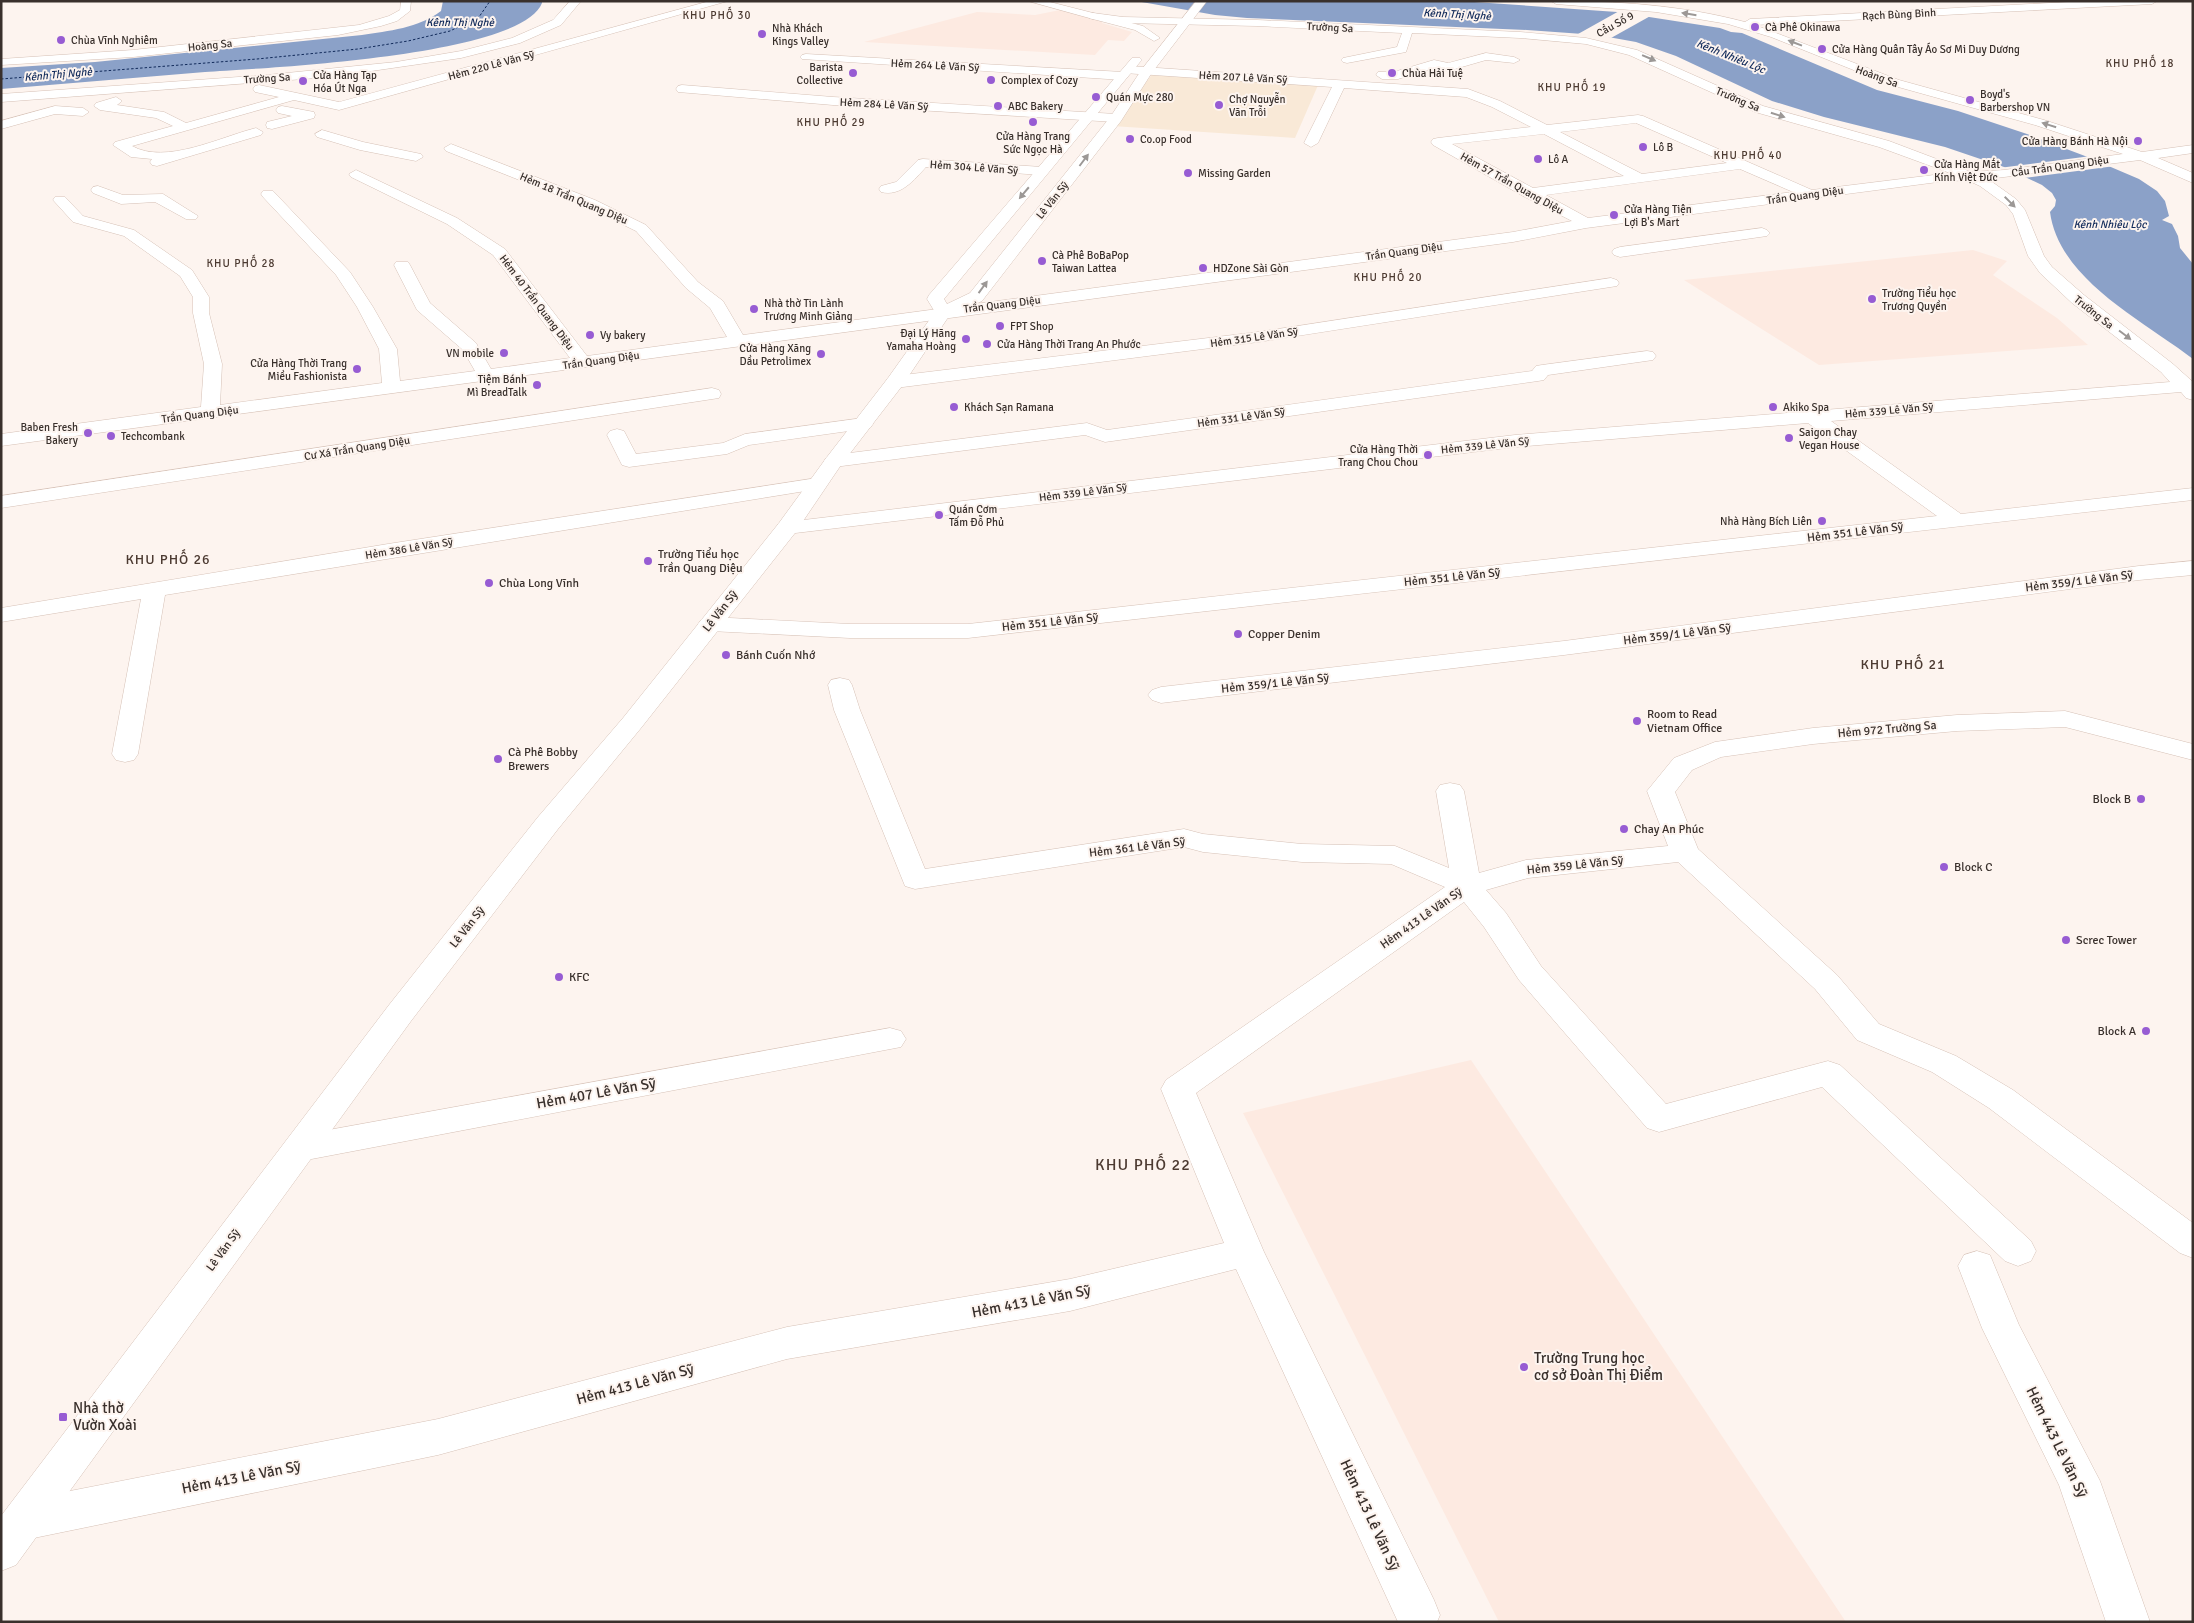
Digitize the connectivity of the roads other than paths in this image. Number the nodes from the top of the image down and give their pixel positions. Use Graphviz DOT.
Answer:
graph roads {
  1 [pos="406,1"];
  2 [pos="576,1"];
  3 [pos="1033,1"];
  4 [pos="1202,1"];
  5 [pos="1556,1"];
  6 [pos="2152,1"];
  7 [pos="714,2"];
  8 [pos="2081,3"];
  9 [pos="1736,9"];
  10 [pos="1173,15"];
  11 [pos="1093,16"];
  12 [pos="1189,19"];
  13 [pos="1736,24"];
  14 [pos="1324,26"];
  15 [pos="1450,32"];
  16 [pos="1542,37"];
  17 [pos="1154,38"];
  18 [pos="1318,39"];
  19 [pos="1440,41"];
  20 [pos="1518,41"];
  21 [pos="1407,42"];
  22 [pos="1587,42"];
  23 [pos="1458,44"];
  24 [pos="1477,46"];
  25 [pos="1531,48"];
  26 [pos="806,57"];
  27 [pos="1347,60"];
  28 [pos="1514,60"];
  29 [pos="1,62"];
  30 [pos="1146,72"];
  31 [pos="330,73"];
  32 [pos="1125,73"];
  33 [pos="1342,79"];
  34 [pos="259,89"];
  35 [pos="312,89"];
  36 [pos="682,89"];
  37 [pos="76,93"];
  38 [pos="286,95"];
  39 [pos="32,96"];
  40 [pos="1,98"];
  41 [pos="232,101"];
  42 [pos="260,106"];
  43 [pos="1,108"];
  44 [pos="83,112"];
  45 [pos="1,113"];
  46 [pos="34,116"];
  47 [pos="1087,116"];
  48 [pos="1116,118"];
  49 [pos="1,125"];
  50 [pos="272,125"];
  51 [pos="185,127"];
  52 [pos="1545,130"];
  53 [pos="256,132"];
  54 [pos="322,134"];
  55 [pos="198,136"];
  56 [pos="222,141"];
  57 [pos="1311,143"];
  58 [pos="451,148"];
  59 [pos="2193,149"];
  60 [pos="2140,156"];
  61 [pos="174,157"];
  62 [pos="416,157"];
  63 [pos="908,162"];
  64 [pos="923,163"];
  65 [pos="1740,165"];
  66 [pos="1042,171"];
  67 [pos="162,174"];
  68 [pos="356,174"];
  69 [pos="2004,174"];
  70 [pos="1970,176"];
  71 [pos="1639,178"];
  72 [pos="2193,179"];
  73 [pos="886,188"];
  74 [pos="98,190"];
  75 [pos="1528,193"];
  76 [pos="268,194"];
  77 [pos="1812,194"];
  78 [pos="60,200"];
  79 [pos="1682,211"];
  80 [pos="191,216"];
  81 [pos="1586,223"];
  82 [pos="1762,233"];
  83 [pos="1730,237"];
  84 [pos="1620,252"];
  85 [pos="402,265"];
  86 [pos="1611,283"];
  87 [pos="943,312"];
  88 [pos="738,341"];
  89 [pos="1647,356"];
  90 [pos="582,362"];
  91 [pos="486,376"];
  92 [pos="895,382"];
  93 [pos="392,388"];
  94 [pos="2190,390"];
  95 [pos="712,394"];
  96 [pos="210,412"];
  97 [pos="1812,416"];
  98 [pos="863,424"];
  99 [pos="617,435"];
  100 [pos="1,440"];
  101 [pos="825,473"];
  102 [pos="2193,494"];
  103 [pos="1,502"];
  104 [pos="1956,520"];
  105 [pos="786,528"];
  106 [pos="2193,568"];
  107 [pos="154,590"];
  108 [pos="1,615"];
  109 [pos="710,624"];
  110 [pos="840,686"];
  111 [pos="1161,696"];
  112 [pos="2193,752"];
  113 [pos="125,754"];
  114 [pos="1450,791"];
  115 [pos="1685,853"];
  116 [pos="1467,886"];
  117 [pos="890,1039"];
  118 [pos="301,1148"];
  119 [pos="2193,1243"];
  120 [pos="2018,1251"];
  121 [pos="1246,1252"];
  122 [pos="1977,1266"];
  123 [pos="24,1520"];
  124 [pos="1,1551"];
  125 [pos="1418,1616"];
  126 [pos="2128,1622"];
  1 -- 29 [label="street, Hoàng Sa"];
  2 -- 31 [label="street, Trường Sa"];
  3 -- 11 [label="street"];
  4 -- 12 [label="street, Lê Văn Sỹ"];
  13 -- 5 [label="street, Hoàng Sa, one-way"];
  6 -- 8 [label="street, Rạch Bùng Binh"];
  7 -- 38 [label="street, Hẻm 220 Lê Văn Sỹ"];
  8 -- 13 [label="street, Rạch Bùng Binh"];
  9 -- 13 [label="street"];
  10 -- 11 [label="street"];
  10 -- 12 [label="street, Trường Sa"];
  10 -- 17 [label="street"];
  11 -- 17 [label="street"];
  12 -- 14 [label="street, Trường Sa"];
  12 -- 30 [label="street, Lê Văn Sỹ"];
  60 -- 13 [label="street, Hoàng Sa, one-way"];
  14 -- 18 [label="street"];
  14 -- 21 [label="street, Trường Sa"];
  15 -- 19 [label="street"];
  15 -- 20 [label="street, Trường Sa"];
  15 -- 21 [label="street, Trường Sa"];
  16 -- 20 [label="street, Trường Sa"];
  16 -- 22 [label="street, Trường Sa"];
  16 -- 25 [label="street"];
  17 -- 32 [label="street"];
  19 -- 21 [label="street"];
  19 -- 23 [label="street"];
  20 -- 24 [label="street"];
  20 -- 25 [label="street"];
  21 -- 27 [label="street"];
  22 -- 25 [label="street"];
  22 -- 70 [label="street, Trường Sa, one-way"];
  26 -- 32 [label="street, Hẻm 264 Lê Văn Sỹ"];
  28 -- 33 [label="street"];
  30 -- 32 [label="street"];
  30 -- 33 [label="street, Hẻm 207 Lê Văn Sỹ"];
  30 -- 48 [label="street, Lê Văn Sỹ"];
  31 -- 37 [label="street, Trường Sa"];
  31 -- 38 [label="street"];
  32 -- 47 [label="street"];
  33 -- 52 [label="street, Hẻm 207 Lê Văn Sỹ"];
  33 -- 57 [label="street"];
  34 -- 38 [label="street, Hẻm 220 Lê Văn Sỹ"];
  35 -- 38 [label="street"];
  36 -- 47 [label="street, Hẻm 284 Lê Văn Sỹ"];
  37 -- 39 [label="street, Trường Sa"];
  37 -- 51 [label="street"];
  38 -- 42 [label="street"];
  39 -- 40 [label="street, Trường Sa"];
  39 -- 43 [label="street"];
  41 -- 42 [label="street"];
  42 -- 50 [label="street"];
  42 -- 51 [label="street"];
  44 -- 46 [label="street"];
  45 -- 46 [label="street"];
  46 -- 49 [label="street"];
  47 -- 48 [label="street, Hẻm 284 Lê Văn Sỹ"];
  47 -- 66 [label="street"];
  87 -- 48 [label="street, Lê Văn Sỹ, one-way"];
  51 -- 61 [label="street"];
  52 -- 65 [label="street"];
  52 -- 71 [label="street, Hẻm 207 Lê Văn Sỹ"];
  52 -- 75 [label="street, Hẻm 57 Trần Quang Diệu"];
  53 -- 56 [label="street"];
  54 -- 62 [label="street"];
  55 -- 56 [label="street"];
  56 -- 61 [label="street"];
  58 -- 88 [label="street, Hẻm 18 Trần Quang Diệu"];
  59 -- 60 [label="street"];
  60 -- 69 [label="street, Cầu Trần Quang Diệu"];
  60 -- 72 [label="street, Hoàng Sa"];
  61 -- 67 [label="street"];
  63 -- 64 [label="street"];
  64 -- 66 [label="street, Hẻm 304 Lê Văn Sỹ"];
  64 -- 73 [label="street, Hẻm 304 Lê Văn Sỹ"];
  65 -- 71 [label="street"];
  65 -- 77 [label="street"];
  66 -- 87 [label="street, one-way"];
  68 -- 90 [label="street, Hẻm 40 Trần Quang Diệu"];
  69 -- 70 [label="street, Trần Quang Diệu"];
  70 -- 77 [label="street, Trần Quang Diệu"];
  70 -- 94 [label="street, Trường Sa, one-way"];
  71 -- 75 [label="street"];
  74 -- 80 [label="street"];
  75 -- 81 [label="street, Hẻm 57 Trần Quang Diệu"];
  76 -- 93 [label="street"];
  77 -- 79 [label="street, Trần Quang Diệu"];
  78 -- 96 [label="street"];
  79 -- 81 [label="street, Trần Quang Diệu"];
  79 -- 83 [label="street"];
  81 -- 87 [label="street, Trần Quang Diệu"];
  82 -- 83 [label="street"];
  83 -- 84 [label="street"];
  85 -- 91 [label="street"];
  86 -- 92 [label="street, Hẻm 315 Lê Văn Sỹ"];
  87 -- 88 [label="street, Trần Quang Diệu"];
  87 -- 92 [label="street, Lê Văn Sỹ"];
  88 -- 90 [label="street, Trần Quang Diệu"];
  89 -- 101 [label="street, Hẻm 331 Lê Văn Sỹ"];
  90 -- 91 [label="street, Trần Quang Diệu"];
  91 -- 93 [label="street, Trần Quang Diệu"];
  92 -- 98 [label="street, Lê Văn Sỹ"];
  93 -- 96 [label="street, Trần Quang Diệu"];
  94 -- 97 [label="street, Hẻm 339 Lê Văn Sỹ"];
  95 -- 103 [label="street, Cư Xá Trần Quang Diệu"];
  96 -- 100 [label="street, Trần Quang Diệu"];
  97 -- 104 [label="street"];
  97 -- 105 [label="street, Hẻm 339 Lê Văn Sỹ"];
  98 -- 99 [label="street"];
  98 -- 101 [label="street, Lê Văn Sỹ"];
  101 -- 105 [label="street, Lê Văn Sỹ"];
  101 -- 107 [label="street, Hẻm 386 Lê Văn Sỹ"];
  102 -- 104 [label="street, Hẻm 351 Lê Văn Sỹ"];
  104 -- 109 [label="street, Hẻm 351 Lê Văn Sỹ"];
  105 -- 109 [label="street, Lê Văn Sỹ"];
  106 -- 111 [label="street, Hẻm 359/1 Lê Văn Sỹ"];
  107 -- 108 [label="street, Hẻm 386 Lê Văn Sỹ"];
  107 -- 113 [label="street"];
  109 -- 118 [label="street, Lê Văn Sỹ"];
  110 -- 116 [label="street, Hẻm 361 Lê Văn Sỹ"];
  112 -- 115 [label="street, Hẻm 972 Trường Sa"];
  114 -- 116 [label="street"];
  115 -- 116 [label="street, Hẻm 359 Lê Văn Sỹ"];
  115 -- 119 [label="street"];
  116 -- 120 [label="street, Hẻm 413 Lê Văn Sỹ"];
  116 -- 121 [label="street, Hẻm 413 Lê Văn Sỹ"];
  117 -- 118 [label="street, Hẻm 407 Lê Văn Sỹ"];
  118 -- 123 [label="street, Lê Văn Sỹ"];
  121 -- 123 [label="street, Hẻm 413 Lê Văn Sỹ"];
  121 -- 125 [label="street, Hẻm 413 Lê Văn Sỹ"];
  122 -- 126 [label="street, Hẻm 443 Lê Văn Sỹ"];
  123 -- 124 [label="street, Lê Văn Sỹ"];
}
